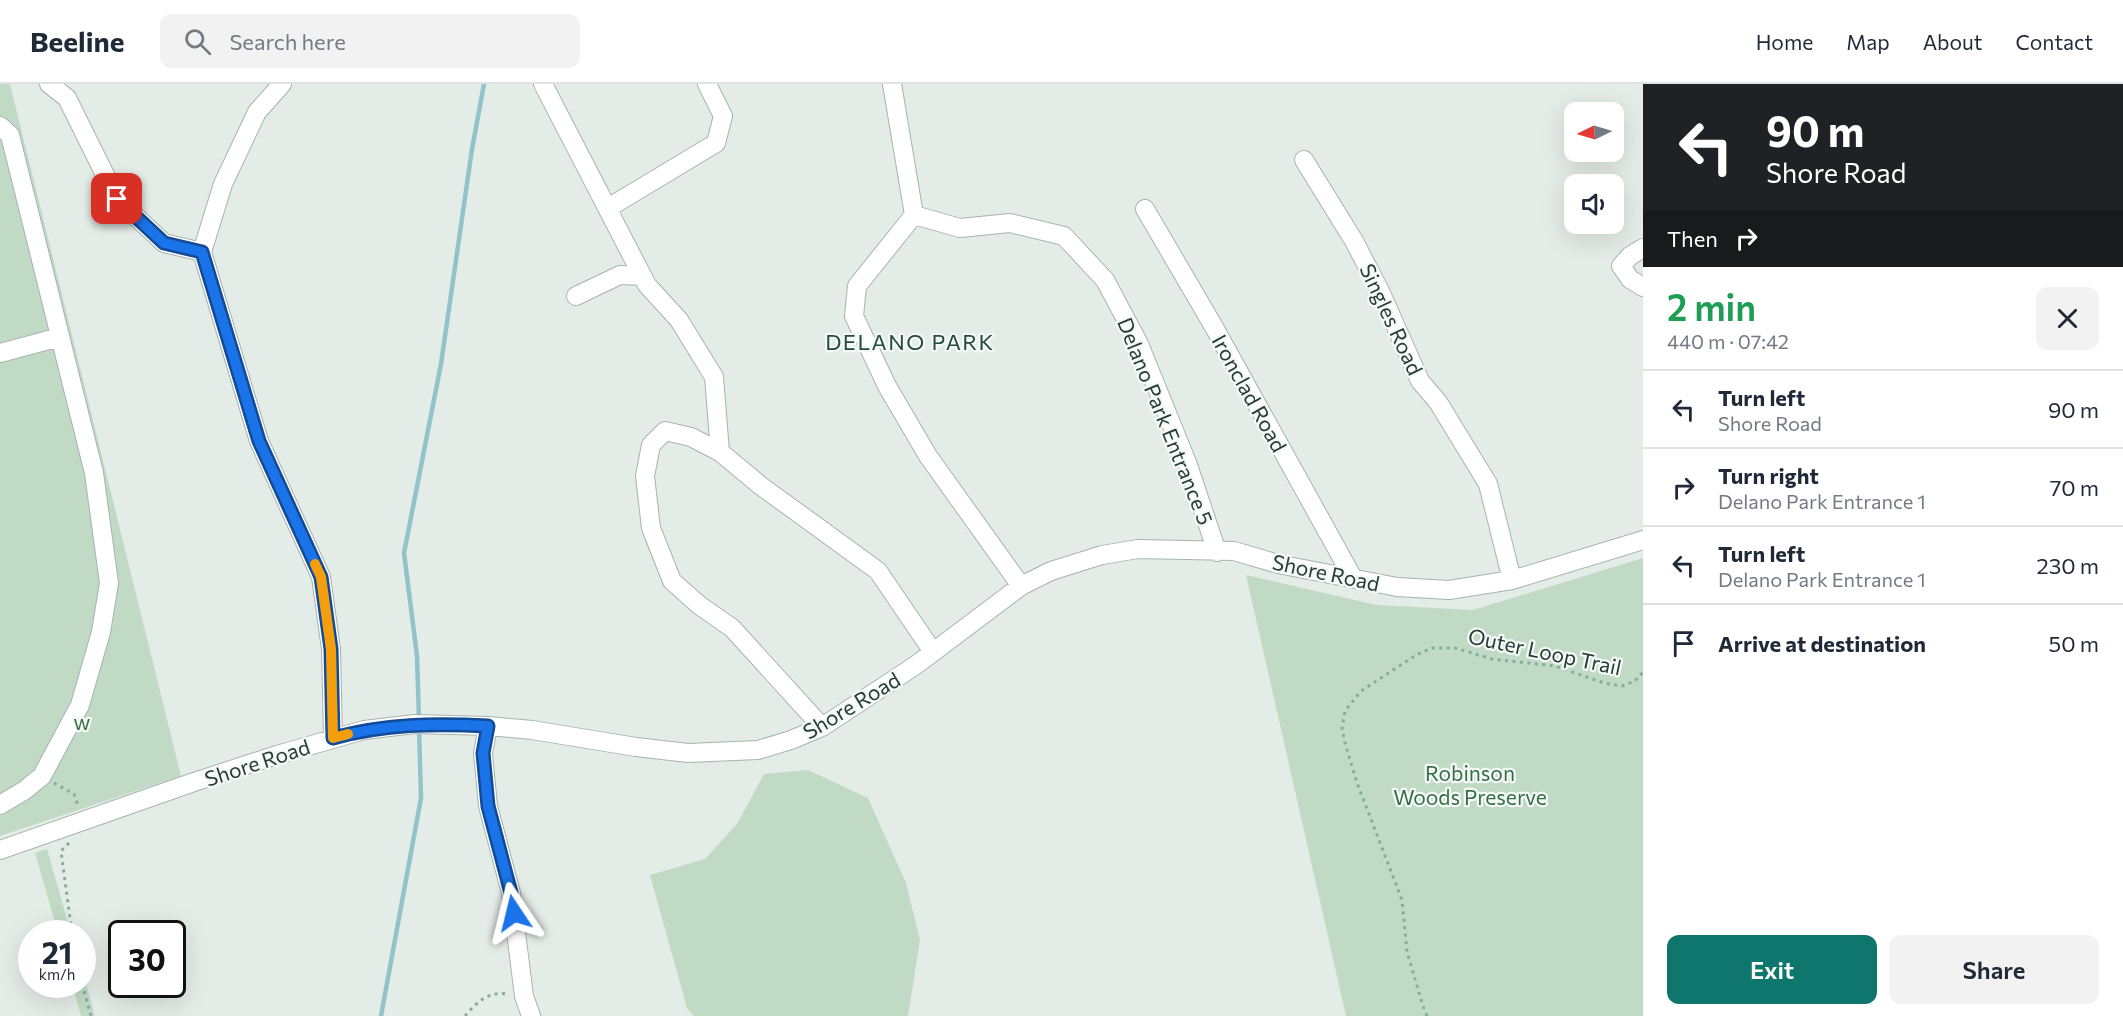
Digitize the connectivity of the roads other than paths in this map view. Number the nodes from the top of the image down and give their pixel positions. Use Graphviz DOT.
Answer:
graph roads {
  1 [pos="49,84"];
  2 [pos="282,84"];
  3 [pos="543,84"];
  4 [pos="707,84"];
  5 [pos="892,84"];
  6 [pos="0,126"];
  7 [pos="1304,160"];
  8 [pos="608,208"];
  9 [pos="1145,209"];
  10 [pos="914,215"];
  11 [pos="1643,248"];
  12 [pos="202,252"];
  13 [pos="642,276"];
  14 [pos="1643,286"];
  15 [pos="576,297"];
  16 [pos="60,337"];
  17 [pos="0,353"];
  18 [pos="720,452"];
  19 [pos="1643,540"];
  20 [pos="1217,552"];
  21 [pos="1353,578"];
  22 [pos="1512,580"];
  23 [pos="1021,586"];
  24 [pos="933,652"];
  25 [pos="488,726"];
  26 [pos="822,727"];
  27 [pos="333,738"];
  28 [pos="0,805"];
  29 [pos="0,850"];
  30 [pos="531,1016"];
  1 -- 12 [label="street"];
  2 -- 12 [label="street"];
  3 -- 8 [label="street"];
  4 -- 8 [label="street"];
  5 -- 10 [label="street"];
  6 -- 16 [label="street"];
  7 -- 22 [label="street, Singles Road"];
  8 -- 13 [label="street"];
  9 -- 21 [label="street, Ironclad Road"];
  10 -- 20 [label="street, Delano Park Entrance 5"];
  10 -- 23 [label="street"];
  11 -- 14 [label="street"];
  12 -- 27 [label="street"];
  13 -- 15 [label="street"];
  13 -- 18 [label="street"];
  16 -- 17 [label="street"];
  16 -- 28 [label="street"];
  18 -- 24 [label="street"];
  18 -- 26 [label="street"];
  19 -- 22 [label="street, Shore Road"];
  20 -- 21 [label="street, Shore Road"];
  20 -- 23 [label="street, Shore Road"];
  21 -- 22 [label="street, Shore Road"];
  23 -- 24 [label="street, Shore Road"];
  24 -- 26 [label="street, Shore Road"];
  25 -- 26 [label="street, Shore Road"];
  25 -- 27 [label="street, Shore Road"];
  25 -- 30 [label="street"];
  27 -- 29 [label="street, Shore Road"];
}
